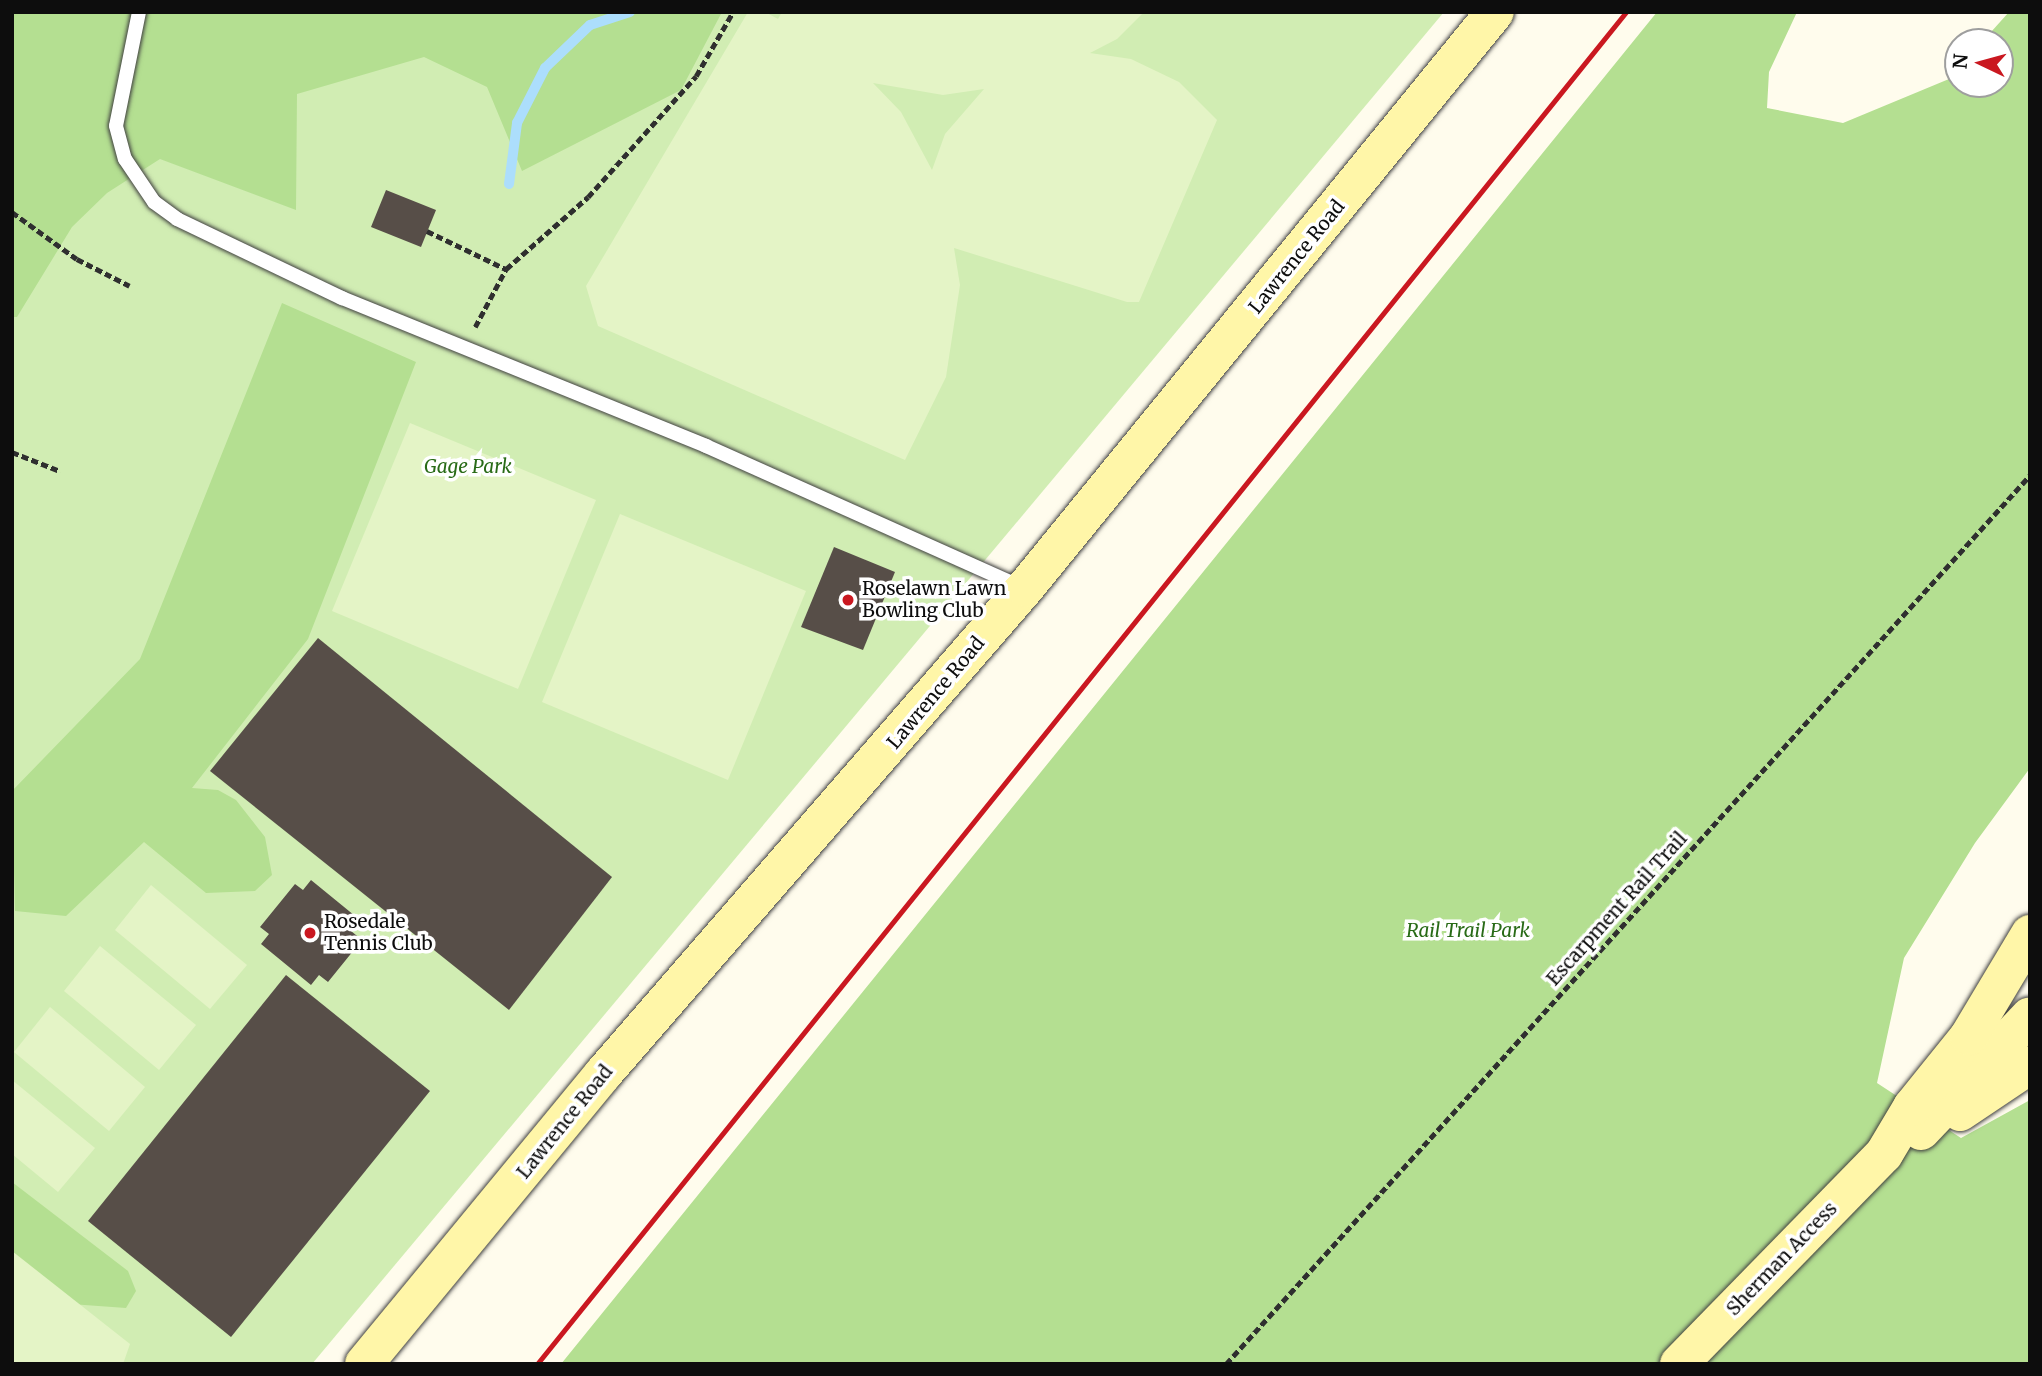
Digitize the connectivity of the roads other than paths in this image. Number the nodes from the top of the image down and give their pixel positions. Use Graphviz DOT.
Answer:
graph roads {
  1 [pos="139,12"];
  2 [pos="1496,12"];
  3 [pos="1025,588"];
  4 [pos="2030,934"];
  5 [pos="2030,971"];
  6 [pos="2030,1016"];
  7 [pos="1969,1036"];
  8 [pos="2030,1065"];
  9 [pos="1926,1127"];
  10 [pos="1884,1154"];
  11 [pos="363,1364"];
  12 [pos="1679,1364"];
  1 -- 3 [label="lane"];
  2 -- 3 [label="street, Lawrence Road"];
  3 -- 11 [label="street, Lawrence Road"];
  4 -- 7 [label="street"];
  5 -- 7 [label="street"];
  6 -- 9 [label="street"];
  7 -- 10 [label="street"];
  8 -- 9 [label="street"];
  9 -- 10 [label="street"];
  10 -- 12 [label="street, Sherman Access"];
}
